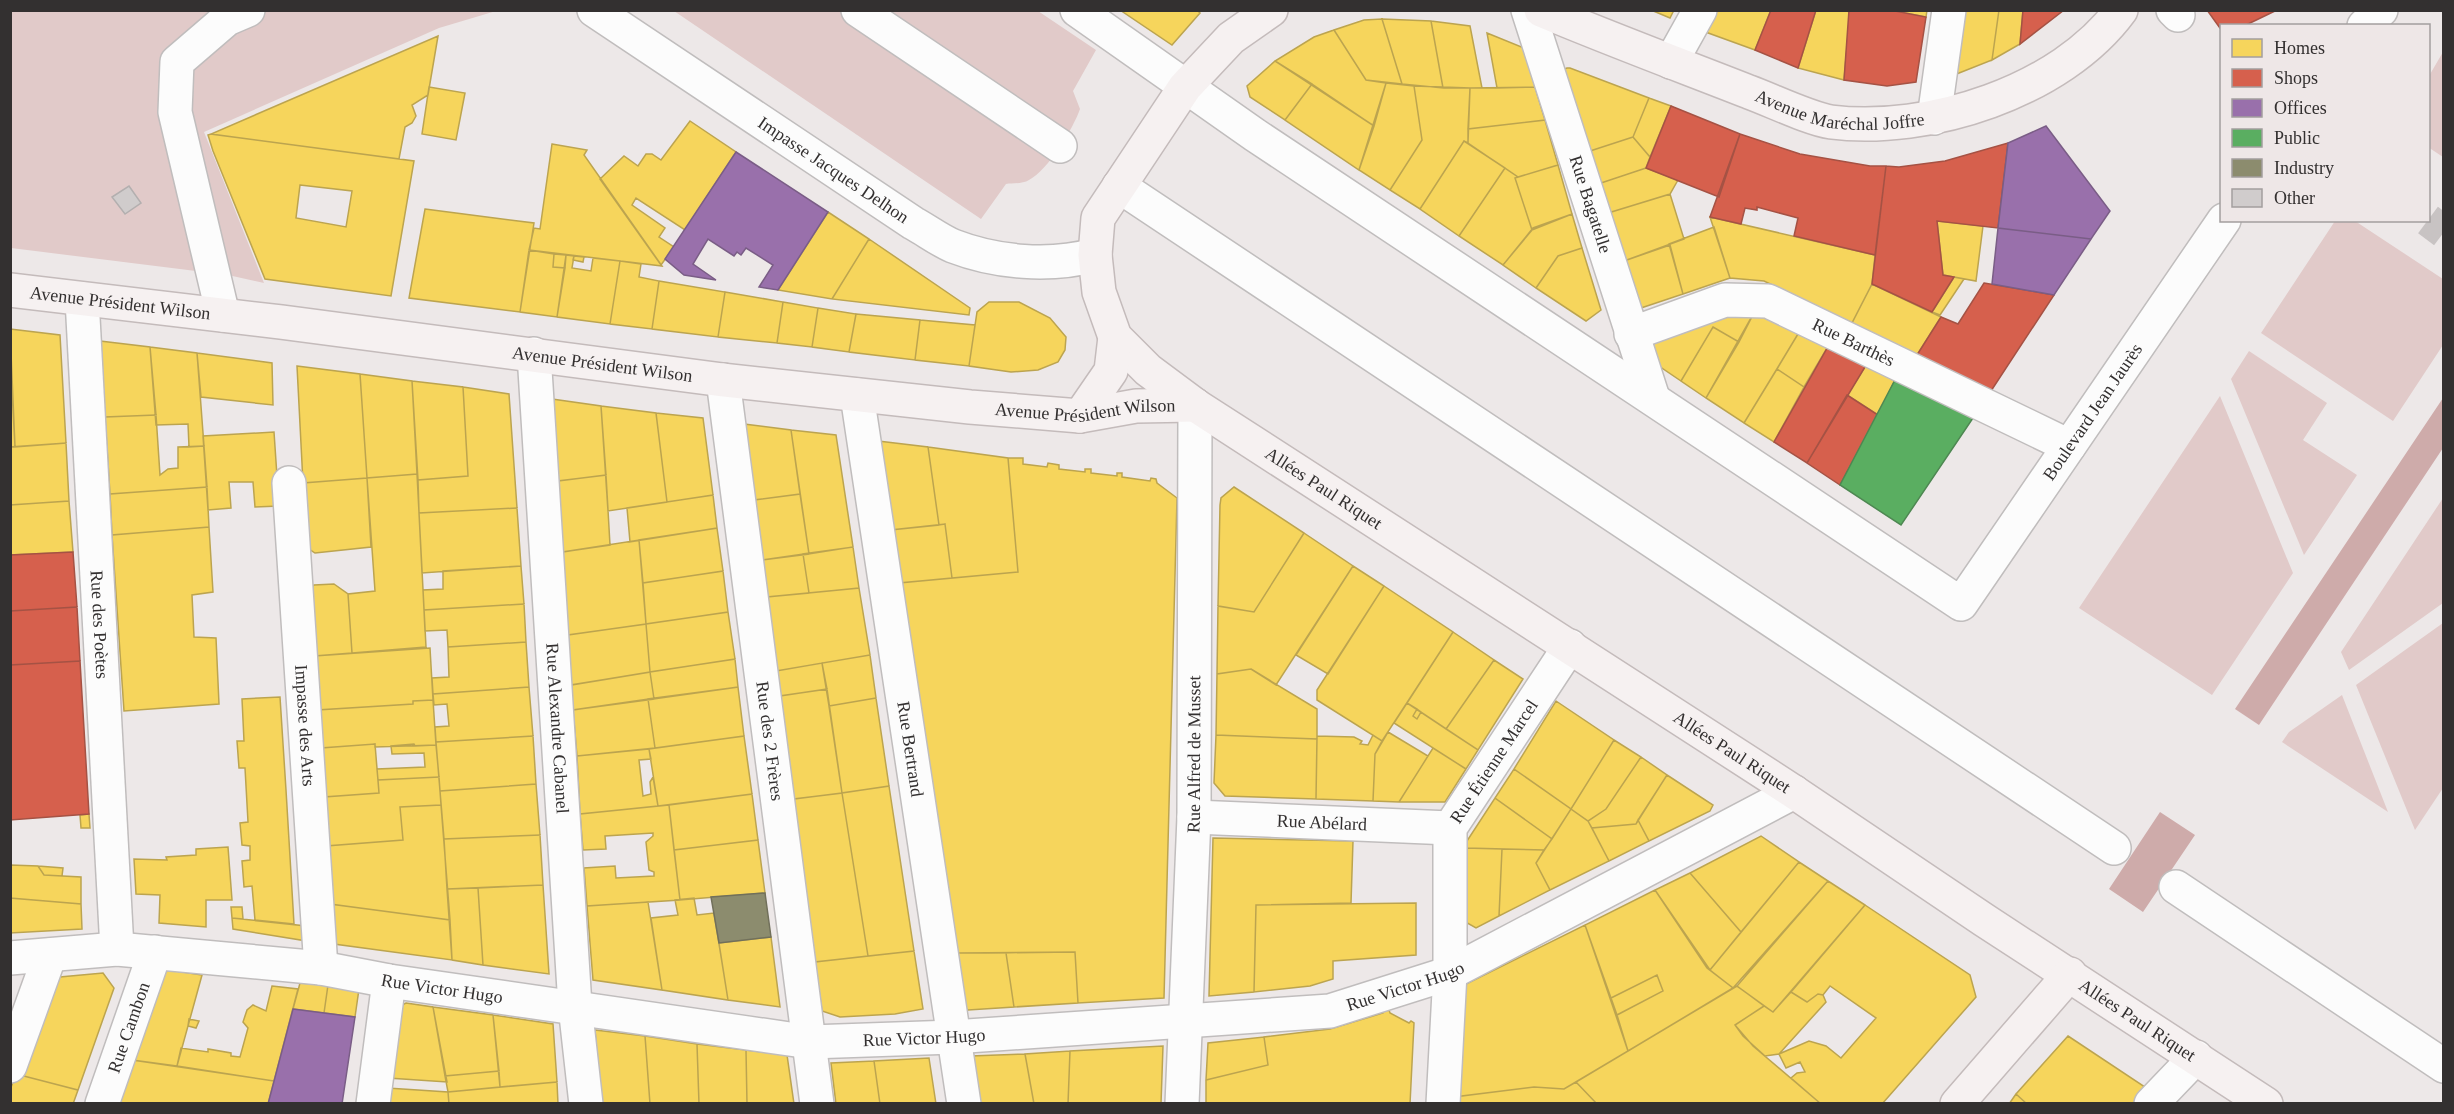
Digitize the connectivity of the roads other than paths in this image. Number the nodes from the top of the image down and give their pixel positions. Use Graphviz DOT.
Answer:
graph roads {
  1 [pos="248,10"];
  2 [pos="594,10"];
  3 [pos="858,10"];
  4 [pos="1077,10"];
  5 [pos="1270,10"];
  6 [pos="1528,10"];
  7 [pos="1541,10"];
  8 [pos="1700,10"];
  9 [pos="1949,10"];
  10 [pos="2121,10"];
  11 [pos="2381,10"];
  12 [pos="2366,24"];
  13 [pos="1671,62"];
  14 [pos="1185,87"];
  15 [pos="1934,118"];
  16 [pos="1060,146"];
  17 [pos="1119,186"];
  18 [pos="2223,222"];
  19 [pos="1095,255"];
  20 [pos="10,290"];
  21 [pos="82,299"];
  22 [pos="223,315"];
  23 [pos="1631,334"];
  24 [pos="1115,337"];
  25 [pos="534,354"];
  26 [pos="723,380"];
  27 [pos="857,395"];
  28 [pos="1653,398"];
  29 [pos="1195,405"];
  30 [pos="1080,416"];
  31 [pos="2069,446"];
  32 [pos="289,483"];
  33 [pos="1570,646"];
  34 [pos="1794,792"];
  35 [pos="1194,817"];
  36 [pos="1450,828"];
  37 [pos="2114,848"];
  38 [pos="2176,887"];
  39 [pos="117,949"];
  40 [pos="155,952"];
  41 [pos="50,955"];
  42 [pos="10,958"];
  43 [pos="321,968"];
  44 [pos="1450,973"];
  45 [pos="2070,974"];
  46 [pos="389,981"];
  47 [pos="575,1006"];
  48 [pos="1185,1020"];
  49 [pos="953,1037"];
  50 [pos="810,1042"];
  51 [pos="2196,1057"];
  52 [pos="10,1066"];
  53 [pos="2444,1066"];
  54 [pos="102,1104"];
  55 [pos="373,1104"];
  56 [pos="586,1104"];
  57 [pos="817,1104"];
  58 [pos="964,1104"];
  59 [pos="1182,1104"];
  60 [pos="1443,1104"];
  61 [pos="1957,1104"];
  62 [pos="2151,1104"];
  63 [pos="2266,1104"];
  1 -- 22 [label="street"];
  2 -- 19 [label="street, Impasse Jacques Delhon"];
  3 -- 16 [label="street"];
  4 -- 14 [label="street"];
  5 -- 14 [label="main road"];
  6 -- 23 [label="street, Rue Bagatelle"];
  7 -- 13 [label="main road, Avenue Maréchal Joffre"];
  8 -- 13 [label="street"];
  9 -- 15 [label="street"];
  10 -- 15 [label="main road, Avenue Maréchal Joffre"];
  11 -- 12 [label="street"];
  13 -- 15 [label="main road, Avenue Maréchal Joffre"];
  14 -- 17 [label="main road"];
  14 -- 28 [label="street"];
  17 -- 19 [label="main road"];
  17 -- 37 [label="street"];
  18 -- 31 [label="street, Boulevard Jean Jaurès"];
  19 -- 24 [label="main road"];
  20 -- 21 [label="main road, Avenue Président Wilson"];
  21 -- 22 [label="main road, Avenue Président Wilson"];
  21 -- 39 [label="street, Rue des Poètes"];
  22 -- 25 [label="main road, Avenue Président Wilson"];
  23 -- 28 [label="street, Rue Bagatelle"];
  23 -- 31 [label="street, Rue Barthès"];
  24 -- 29 [label="main road, Allées Paul Riquet"];
  24 -- 30 [label="main road"];
  25 -- 26 [label="main road, Avenue Président Wilson"];
  25 -- 47 [label="street, Rue Alexandre Cabanel"];
  26 -- 27 [label="main road, Avenue Président Wilson"];
  26 -- 50 [label="street, Rue des 2 Frères"];
  27 -- 30 [label="main road, Avenue Président Wilson"];
  27 -- 49 [label="street, Rue Bertrand"];
  28 -- 31 [label="street, Boulevard Jean Jaurès"];
  29 -- 30 [label="main road, Avenue Président Wilson"];
  29 -- 33 [label="main road, Allées Paul Riquet"];
  29 -- 35 [label="street, Rue Alfred de Musset"];
  32 -- 43 [label="street, Impasse des Arts"];
  33 -- 34 [label="main road, Allées Paul Riquet"];
  33 -- 36 [label="street, Rue Étienne Marcel"];
  34 -- 44 [label="street, Rue Victor Hugo"];
  34 -- 45 [label="main road, Allées Paul Riquet"];
  35 -- 36 [label="street, Rue Abélard"];
  35 -- 48 [label="street, Rue Alfred de Musset"];
  36 -- 44 [label="street, Rue Étienne Marcel"];
  38 -- 53 [label="street"];
  39 -- 40 [label="street, Rue Victor Hugo"];
  39 -- 41 [label="street, Rue Victor Hugo"];
  40 -- 43 [label="street, Rue Victor Hugo"];
  40 -- 54 [label="street, Rue Cambon"];
  41 -- 42 [label="street, Rue Victor Hugo"];
  41 -- 52 [label="street"];
  43 -- 46 [label="street, Rue Victor Hugo"];
  44 -- 48 [label="street, Rue Victor Hugo"];
  44 -- 60 [label="street, Rue Étienne Marcel"];
  45 -- 51 [label="main road, Allées Paul Riquet"];
  45 -- 61 [label="main road"];
  46 -- 47 [label="street, Rue Victor Hugo"];
  46 -- 55 [label="street"];
  47 -- 50 [label="street, Rue Victor Hugo"];
  47 -- 56 [label="street, Rue Alexandre Cabanel"];
  48 -- 49 [label="street, Rue Victor Hugo"];
  48 -- 59 [label="street, Rue Alfred de Musset"];
  49 -- 50 [label="street, Rue Victor Hugo"];
  49 -- 58 [label="street, Rue Bertrand"];
  50 -- 57 [label="street, Rue des 2 Frères"];
  51 -- 62 [label="street"];
  51 -- 63 [label="main road, Allées Paul Riquet"];
}
